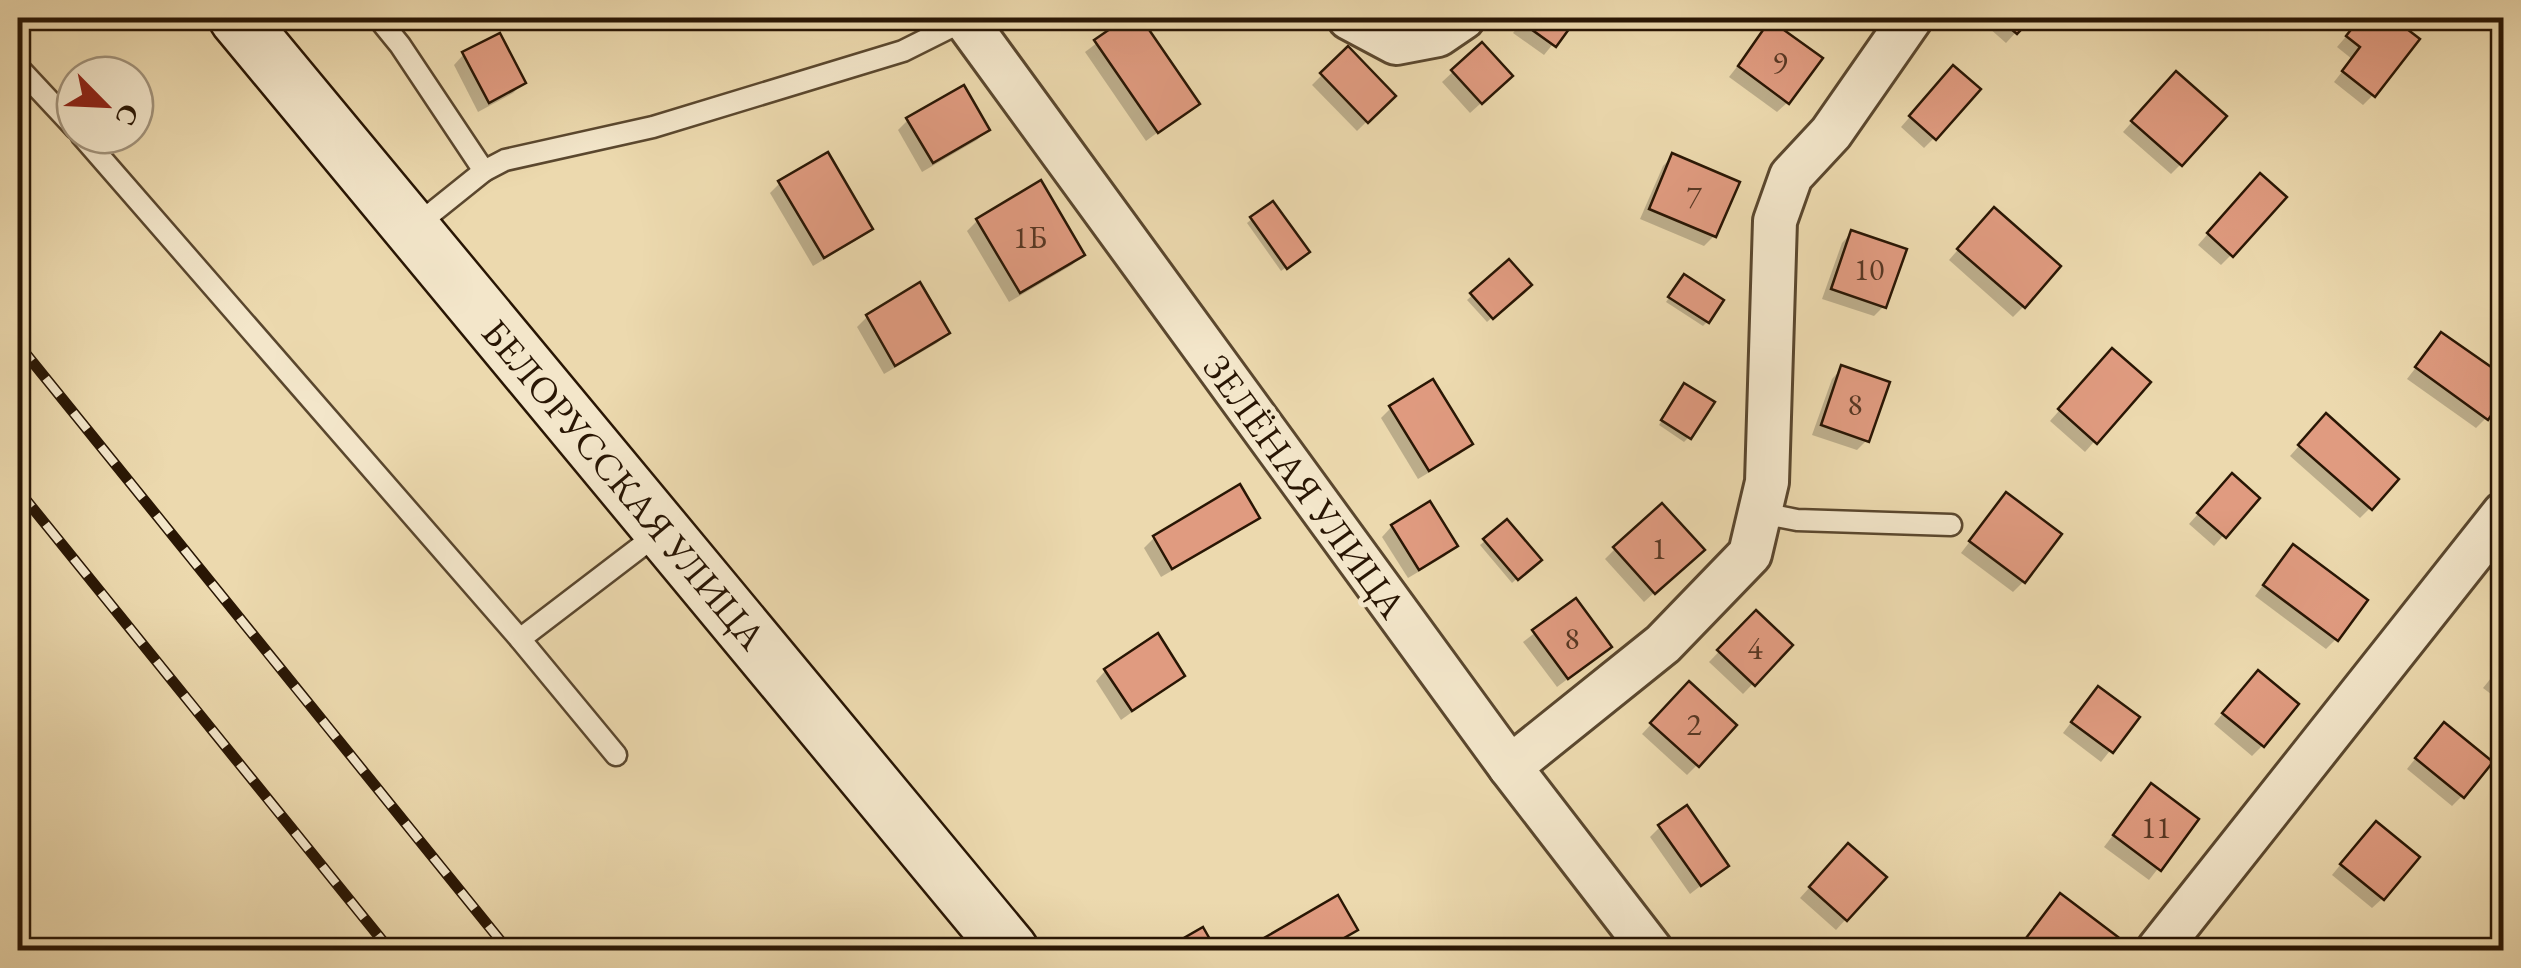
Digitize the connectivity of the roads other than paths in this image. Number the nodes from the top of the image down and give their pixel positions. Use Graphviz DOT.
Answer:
graph roads {
  1 [pos="237,18"];
  2 [pos="378,18"];
  3 [pos="966,18"];
  4 [pos="1349,18"];
  5 [pos="1463,18"];
  6 [pos="1911,18"];
  7 [pos="18,67"];
  8 [pos="55,107"];
  9 [pos="98,155"];
  10 [pos="484,171"];
  11 [pos="413,228"];
  12 [pos="1761,513"];
  13 [pos="2504,513"];
  14 [pos="1950,525"];
  15 [pos="662,530"];
  16 [pos="520,640"];
  17 [pos="616,756"];
  18 [pos="1510,767"];
  19 [pos="1010,950"];
  20 [pos="1651,950"];
  21 [pos="2158,950"];
  1 -- 11 [label="main road, БЕЛОРУССКАЯ УЛИЦА"];
  2 -- 10 [label="lane"];
  3 -- 10 [label="lane"];
  3 -- 18 [label="street, ЗЕЛЁНАЯ УЛИЦА"];
  4 -- 5 [label="street"];
  6 -- 12 [label="street"];
  7 -- 8 [label="lane"];
  9 -- 16 [label="lane"];
  10 -- 11 [label="lane"];
  11 -- 15 [label="main road, БЕЛОРУССКАЯ УЛИЦА"];
  12 -- 14 [label="lane"];
  12 -- 18 [label="street"];
  13 -- 21 [label="street"];
  15 -- 16 [label="lane"];
  15 -- 19 [label="main road, БЕЛОРУССКАЯ УЛИЦА"];
  16 -- 17 [label="lane"];
  18 -- 20 [label="street, ЗЕЛЁНАЯ УЛИЦА"];
}
